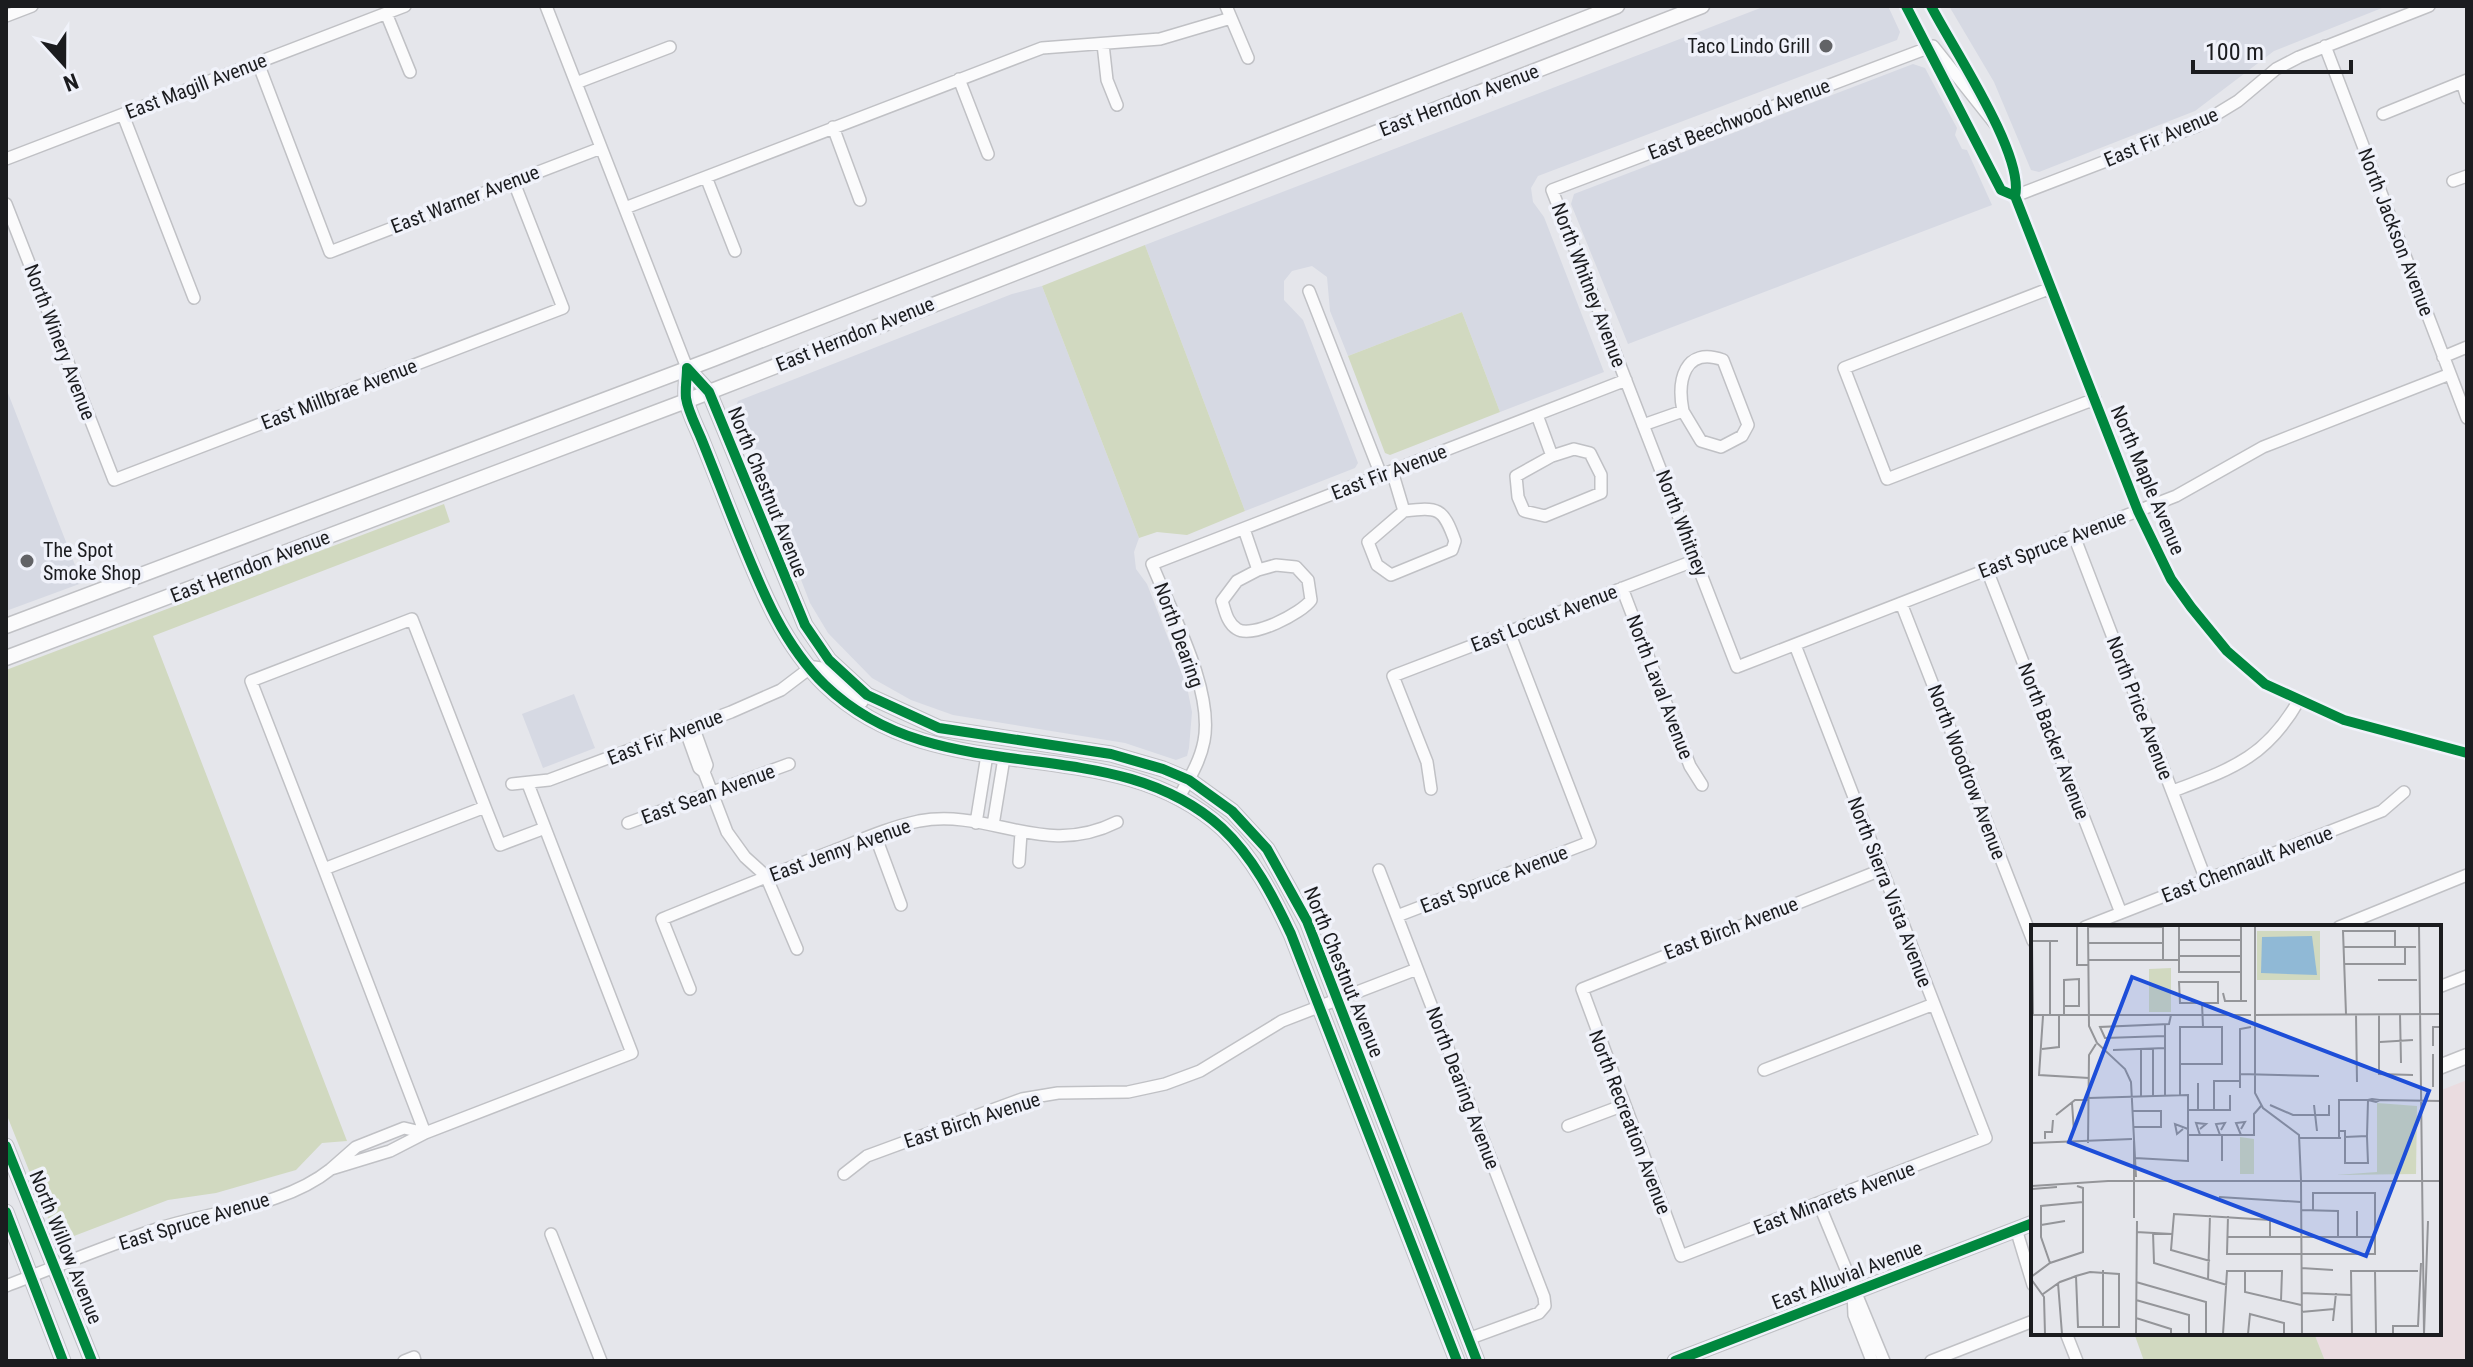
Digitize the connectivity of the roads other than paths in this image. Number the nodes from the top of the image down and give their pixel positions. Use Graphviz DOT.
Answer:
graph roads {
  1 [pos="32,6"];
  2 [pos="405,6"];
  3 [pos="546,6"];
  4 [pos="1617,6"];
  5 [pos="1702,6"];
  6 [pos="1906,6"];
  7 [pos="1931,6"];
  8 [pos="2429,6"];
  9 [pos="1229,12"];
  10 [pos="386,13"];
  11 [pos="6,16"];
  12 [pos="1103,44"];
  13 [pos="2325,46"];
  14 [pos="670,47"];
  15 [pos="1927,48"];
  16 [pos="1248,58"];
  17 [pos="258,63"];
  18 [pos="410,72"];
  19 [pos="959,79"];
  20 [pos="2464,81"];
  21 [pos="576,83"];
  22 [pos="2467,98"];
  23 [pos="1117,105"];
  24 [pos="2383,114"];
  25 [pos="123,115"];
  26 [pos="1995,124"];
  27 [pos="833,127"];
  28 [pos="601,148"];
  29 [pos="988,154"];
  30 [pos="6,159"];
  31 [pos="2467,176"];
  32 [pos="706,177"];
  33 [pos="513,180"];
  34 [pos="2453,181"];
  35 [pos="1552,190"];
  36 [pos="2015,196"];
  37 [pos="860,200"];
  38 [pos="6,204"];
  39 [pos="625,208"];
  40 [pos="735,251"];
  41 [pos="2051,288"];
  42 [pos="1309,291"];
  43 [pos="194,298"];
  44 [pos="2467,347"];
  45 [pos="2443,357"];
  46 [pos="687,368"];
  47 [pos="2450,374"];
  48 [pos="1626,380"];
  49 [pos="709,392"];
  50 [pos="2095,399"];
  51 [pos="686,401"];
  52 [pos="1683,411"];
  53 [pos="1537,415"];
  54 [pos="2467,418"];
  55 [pos="1643,425"];
  56 [pos="1552,456"];
  57 [pos="1386,473"];
  58 [pos="114,480"];
  59 [pos="1404,511"];
  60 [pos="2138,511"];
  61 [pos="1244,529"];
  62 [pos="2074,536"];
  63 [pos="1696,560"];
  64 [pos="1152,564"];
  65 [pos="1258,570"];
  66 [pos="1987,570"];
  67 [pos="1622,588"];
  68 [pos="768,603"];
  69 [pos="1901,603"];
  70 [pos="6,626"];
  71 [pos="1509,632"];
  72 [pos="1795,645"];
  73 [pos="6,658"];
  74 [pos="829,660"];
  75 [pos="1737,667"];
  76 [pos="810,668"];
  77 [pos="2299,700"];
  78 [pos="689,728"];
  79 [pos="970,733"];
  80 [pos="2467,753"];
  81 [pos="987,755"];
  82 [pos="1004,758"];
  83 [pos="789,764"];
  84 [pos="1189,780"];
  85 [pos="512,784"];
  86 [pos="528,784"];
  87 [pos="1702,785"];
  88 [pos="1431,789"];
  89 [pos="2173,791"];
  90 [pos="712,792"];
  91 [pos="2404,792"];
  92 [pos="1179,797"];
  93 [pos="485,807"];
  94 [pos="1117,822"];
  95 [pos="628,823"];
  96 [pos="976,823"];
  97 [pos="993,825"];
  98 [pos="545,828"];
  99 [pos="1021,833"];
  100 [pos="875,835"];
  101 [pos="1019,862"];
  102 [pos="324,869"];
  103 [pos="1379,870"];
  104 [pos="1881,870"];
  105 [pos="2467,875"];
  106 [pos="766,876"];
  107 [pos="2206,880"];
  108 [pos="901,905"];
  109 [pos="2121,913"];
  110 [pos="1397,916"];
  111 [pos="2090,925"];
  112 [pos="2344,925"];
  113 [pos="2031,936"];
  114 [pos="797,949"];
  115 [pos="1417,969"];
  116 [pos="2467,976"];
  117 [pos="2441,986"];
  118 [pos="690,989"];
  119 [pos="1582,989"];
  120 [pos="1337,999"];
  121 [pos="1934,1004"];
  122 [pos="1319,1006"];
  123 [pos="2467,1056"];
  124 [pos="2441,1066"];
  125 [pos="1764,1070"];
  126 [pos="1624,1105"];
  127 [pos="1568,1126"];
  128 [pos="425,1133"];
  129 [pos="1986,1138"];
  130 [pos="6,1146"];
  131 [pos="844,1174"];
  132 [pos="1819,1204"];
  133 [pos="6,1212"];
  134 [pos="2031,1224"];
  135 [pos="2016,1229"];
  136 [pos="551,1234"];
  137 [pos="1681,1256"];
  138 [pos="2029,1256"];
  139 [pos="54,1268"];
  140 [pos="31,1276"];
  141 [pos="2031,1280"];
  142 [pos="6,1286"];
  143 [pos="1853,1291"];
  144 [pos="2031,1322"];
  145 [pos="2067,1335"];
  146 [pos="1468,1339"];
  147 [pos="63,1361"];
  148 [pos="92,1361"];
  149 [pos="404,1361"];
  150 [pos="415,1361"];
  151 [pos="601,1361"];
  152 [pos="1457,1361"];
  153 [pos="1477,1361"];
  154 [pos="1675,1361"];
  155 [pos="1872,1361"];
  156 [pos="1884,1361"];
  157 [pos="1931,1361"];
  158 [pos="2077,1361"];
  1 -- 11 [label="street"];
  2 -- 10 [label="street, East Magill Avenue"];
  3 -- 21 [label="street, North Chestnut Avenue"];
  4 -- 46 [label="main road, East Herndon Avenue"];
  5 -- 49 [label="main road, East Herndon Avenue"];
  6 -- 15 [label="street, North Maple Avenue"];
  7 -- 26 [label="street, North Maple Avenue"];
  8 -- 13 [label="street, East Fir Avenue"];
  9 -- 12 [label="street"];
  9 -- 16 [label="street"];
  10 -- 17 [label="street, East Magill Avenue"];
  10 -- 18 [label="street"];
  12 -- 19 [label="street"];
  12 -- 23 [label="street"];
  13 -- 36 [label="street, East Fir Avenue"];
  13 -- 45 [label="street, North Jackson Avenue"];
  14 -- 21 [label="street"];
  15 -- 26 [label="street"];
  15 -- 35 [label="street, East Beechwood Avenue"];
  15 -- 36 [label="street, North Maple Avenue"];
  17 -- 25 [label="street, East Magill Avenue"];
  17 -- 33 [label="street, East Warner Avenue"];
  19 -- 27 [label="street"];
  19 -- 29 [label="street"];
  20 -- 22 [label="street"];
  20 -- 24 [label="street"];
  21 -- 28 [label="street, North Chestnut Avenue"];
  25 -- 30 [label="street, East Magill Avenue"];
  25 -- 43 [label="street"];
  26 -- 36 [label="street, North Maple Avenue"];
  27 -- 32 [label="street"];
  27 -- 37 [label="street"];
  28 -- 33 [label="street, East Warner Avenue"];
  28 -- 39 [label="street, North Chestnut Avenue"];
  31 -- 34 [label="street"];
  32 -- 39 [label="street"];
  32 -- 40 [label="street"];
  33 -- 58 [label="street, East Millbrae Avenue"];
  35 -- 48 [label="street, North Whitney Avenue"];
  36 -- 41 [label="street, North Maple Avenue"];
  38 -- 58 [label="street, North Winery Avenue"];
  39 -- 46 [label="street, North Chestnut Avenue"];
  41 -- 50 [label="street, North Maple Avenue"];
  41 -- 50 [label="street"];
  42 -- 57 [label="street"];
  44 -- 45 [label="street"];
  45 -- 47 [label="street, North Jackson Avenue"];
  46 -- 49 [label="main road, North Chestnut Avenue"];
  46 -- 51 [label="main road, North Chestnut Avenue"];
  46 -- 70 [label="main road, East Herndon Avenue"];
  47 -- 54 [label="street, North Jackson Avenue"];
  47 -- 60 [label="street, East Spruce Avenue"];
  48 -- 53 [label="street, East Fir Avenue"];
  48 -- 55 [label="street, North Whitney"];
  49 -- 51 [label="main road, East Herndon Avenue"];
  49 -- 74 [label="main road, North Chestnut Avenue"];
  50 -- 60 [label="street, North Maple Avenue"];
  51 -- 68 [label="main road, North Chestnut Avenue"];
  51 -- 73 [label="main road, East Herndon Avenue"];
  52 -- 52 [label="street"];
  52 -- 55 [label="street"];
  53 -- 56 [label="street"];
  53 -- 57 [label="street, East Fir Avenue"];
  55 -- 63 [label="street, North Whitney"];
  56 -- 56 [label="street"];
  57 -- 59 [label="street"];
  57 -- 61 [label="street, East Fir Avenue"];
  59 -- 59 [label="street"];
  60 -- 62 [label="street, East Spruce Avenue"];
  60 -- 77 [label="street, North Maple Avenue"];
  61 -- 64 [label="street, East Fir Avenue"];
  61 -- 65 [label="street"];
  62 -- 66 [label="street, East Spruce Avenue"];
  62 -- 89 [label="street, North Price Avenue"];
  63 -- 67 [label="street, East Locust Avenue"];
  63 -- 75 [label="street, North Whitney"];
  64 -- 84 [label="street, North Dearing"];
  65 -- 65 [label="street"];
  66 -- 69 [label="street, East Spruce Avenue"];
  66 -- 109 [label="street, North Backer Avenue"];
  67 -- 71 [label="street, East Locust Avenue"];
  67 -- 87 [label="street, North Laval Avenue"];
  68 -- 74 [label="main road"];
  68 -- 76 [label="main road, North Chestnut Avenue"];
  69 -- 72 [label="street, East Spruce Avenue"];
  69 -- 113 [label="street, North Woodrow Avenue"];
  71 -- 88 [label="street, East Locust Avenue"];
  71 -- 110 [label="street, East Spruce Avenue"];
  72 -- 75 [label="street, East Spruce Avenue"];
  72 -- 104 [label="street, North Sierra Vista Avenue"];
  74 -- 79 [label="main road, North Chestnut Avenue"];
  76 -- 78 [label="street, East Fir Avenue"];
  76 -- 79 [label="main road"];
  76 -- 81 [label="main road, North Chestnut Avenue"];
  77 -- 80 [label="street, North Maple Avenue"];
  77 -- 89 [label="street"];
  78 -- 86 [label="street, East Fir Avenue"];
  78 -- 90 [label="street"];
  79 -- 84 [label="main road, North Chestnut Avenue"];
  81 -- 82 [label="main road, North Chestnut Avenue"];
  81 -- 96 [label="street"];
  82 -- 92 [label="main road, North Chestnut Avenue"];
  82 -- 97 [label="street"];
  83 -- 90 [label="street, East Sean Avenue"];
  84 -- 92 [label="street, North Dearing"];
  84 -- 120 [label="main road, North Chestnut Avenue"];
  85 -- 86 [label="street, East Fir Avenue"];
  86 -- 98 [label="street"];
  89 -- 107 [label="street, North Price Avenue"];
  90 -- 95 [label="street, East Sean Avenue"];
  90 -- 106 [label="street"];
  91 -- 107 [label="street, East Chennault Avenue"];
  92 -- 122 [label="main road, North Chestnut Avenue"];
  93 -- 98 [label="street"];
  93 -- 102 [label="street"];
  93 -- 102 [label="street"];
  94 -- 99 [label="street, East Jenny Avenue"];
  96 -- 97 [label="street, East Jenny Avenue"];
  96 -- 100 [label="street, East Jenny Avenue"];
  97 -- 99 [label="street, East Jenny Avenue"];
  98 -- 128 [label="street, East Spruce Avenue"];
  99 -- 101 [label="street"];
  100 -- 106 [label="street, East Jenny Avenue"];
  100 -- 108 [label="street"];
  102 -- 128 [label="street"];
  103 -- 110 [label="street, North Dearing Avenue"];
  104 -- 119 [label="street, East Birch Avenue"];
  104 -- 121 [label="street, North Sierra Vista Avenue"];
  105 -- 112 [label="street"];
  106 -- 114 [label="street"];
  106 -- 118 [label="street, East Jenny Avenue"];
  107 -- 109 [label="street, East Chennault Avenue"];
  109 -- 111 [label="street, East Chennault Avenue"];
  110 -- 115 [label="street, North Dearing Avenue"];
  115 -- 120 [label="street, East Birch Avenue"];
  115 -- 146 [label="street, North Dearing Avenue"];
  116 -- 117 [label="street"];
  119 -- 126 [label="street, North Recreation Avenue"];
  120 -- 122 [label="street, East Birch Avenue"];
  120 -- 146 [label="main road, North Chestnut Avenue"];
  121 -- 125 [label="street"];
  121 -- 129 [label="street, North Sierra Vista Avenue"];
  122 -- 131 [label="street, East Birch Avenue"];
  122 -- 152 [label="main road, North Chestnut Avenue"];
  123 -- 124 [label="main road"];
  126 -- 127 [label="street"];
  126 -- 137 [label="street, North Recreation Avenue"];
  128 -- 139 [label="street, East Spruce Avenue"];
  129 -- 132 [label="street, East Minarets Avenue"];
  130 -- 139 [label="main road, North Willow Avenue"];
  132 -- 137 [label="street, East Minarets Avenue"];
  132 -- 143 [label="street"];
  133 -- 140 [label="main road"];
  134 -- 135 [label="main road, East Alluvial Avenue"];
  135 -- 138 [label="street"];
  135 -- 143 [label="main road, East Alluvial Avenue"];
  136 -- 151 [label="street"];
  138 -- 141 [label="street"];
  139 -- 140 [label="street, East Spruce Avenue"];
  139 -- 148 [label="main road, North Willow Avenue"];
  140 -- 142 [label="street, East Spruce Avenue"];
  140 -- 147 [label="main road"];
  143 -- 154 [label="main road, East Alluvial Avenue"];
  143 -- 155 [label="street"];
  143 -- 156 [label="street"];
  144 -- 157 [label="street"];
  145 -- 158 [label="street"];
  146 -- 153 [label="main road, North Chestnut Avenue"];
  149 -- 150 [label="street"];
}
